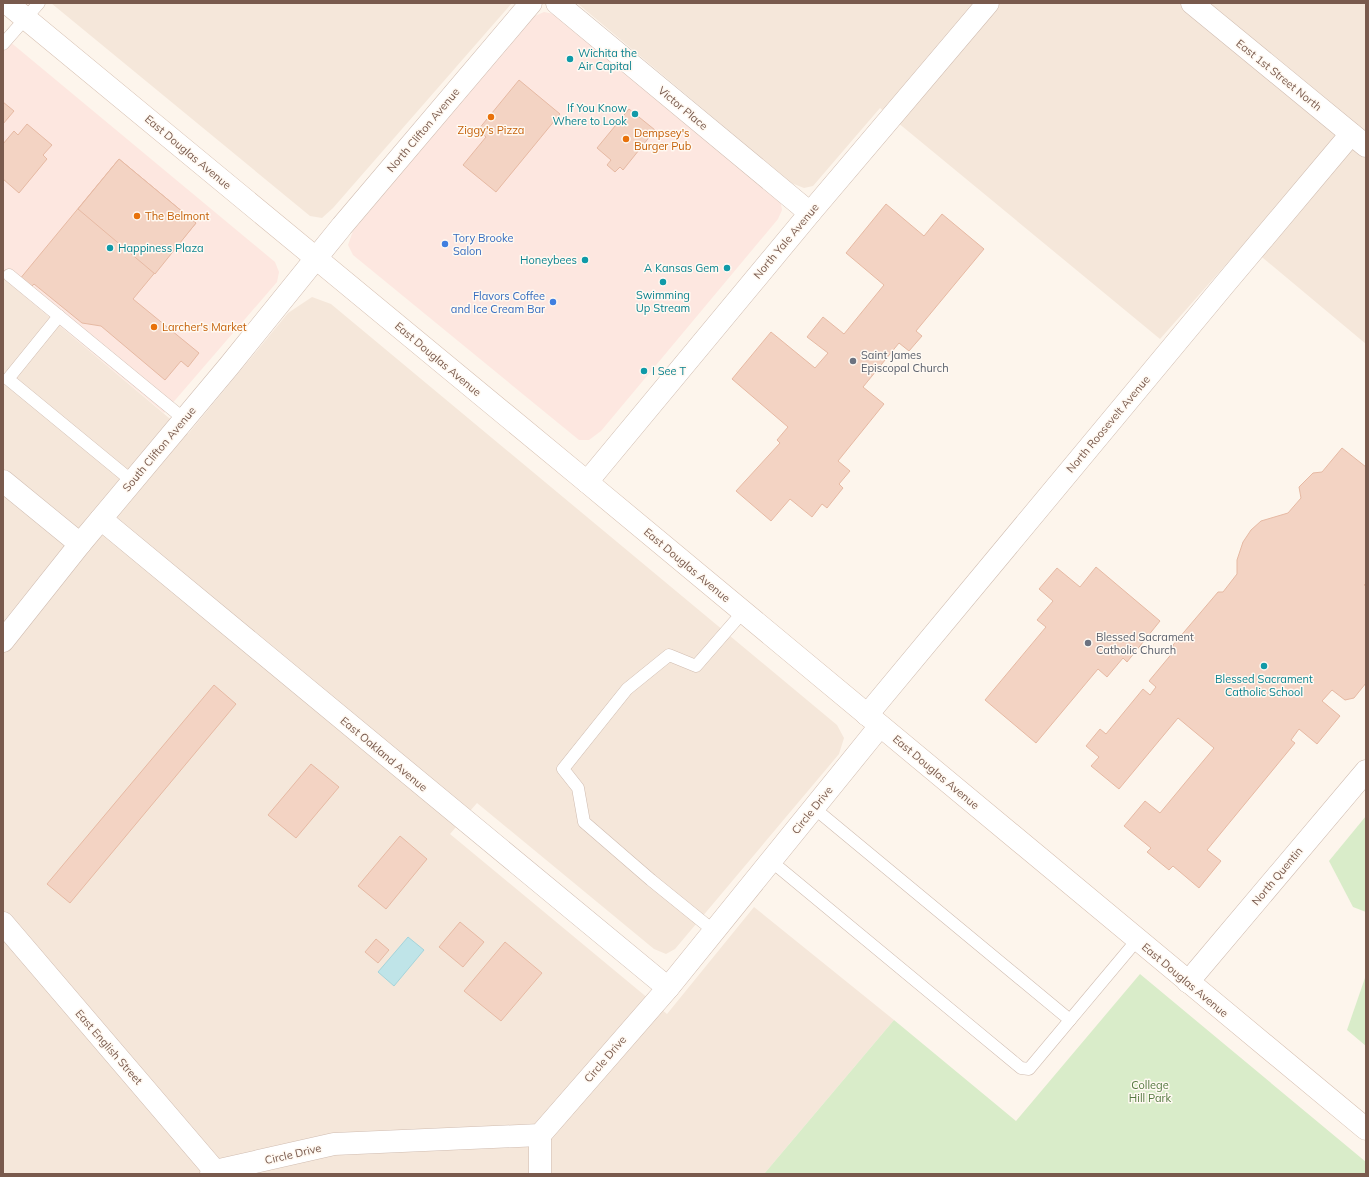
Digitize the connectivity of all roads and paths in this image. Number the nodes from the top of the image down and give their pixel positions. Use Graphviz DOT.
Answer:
graph roads {
  1 [pos="6,3"];
  2 [pos="531,3"];
  3 [pos="557,3"];
  4 [pos="988,3"];
  5 [pos="1192,3"];
  6 [pos="33,11"];
  7 [pos="3,44"];
  8 [pos="1359,140"];
  9 [pos="810,212"];
  10 [pos="316,258"];
  11 [pos="9,275"];
  12 [pos="59,316"];
  13 [pos="184,419"];
  14 [pos="3,481"];
  15 [pos="132,481"];
  16 [pos="587,482"];
  17 [pos="101,519"];
  18 [pos="80,544"];
  19 [pos="743,612"];
  20 [pos="3,641"];
  21 [pos="874,720"];
  22 [pos="1366,771"];
  23 [pos="814,808"];
  24 [pos="771,861"];
  25 [pos="3,923"];
  26 [pos="714,931"];
  27 [pos="1137,940"];
  28 [pos="1188,982"];
  29 [pos="668,988"];
  30 [pos="1070,1020"];
  31 [pos="1366,1129"];
  32 [pos="540,1135"];
  33 [pos="213,1173"];
  34 [pos="540,1174"];
  1 -- 6 [label="street, East Douglas Avenue"];
  2 -- 10 [label="street, North Clifton Avenue"];
  3 -- 9 [label="street, Victor Place"];
  4 -- 9 [label="street, North Yale Avenue"];
  5 -- 8 [label="street, East 1st Street North"];
  6 -- 7 [label="lane"];
  6 -- 10 [label="street, East Douglas Avenue"];
  8 -- 21 [label="street, North Roosevelt Avenue"];
  9 -- 16 [label="street, North Yale Avenue"];
  10 -- 13 [label="street, South Clifton Avenue"];
  10 -- 16 [label="street, East Douglas Avenue"];
  11 -- 12 [label="lane"];
  12 -- 13 [label="lane"];
  12 -- 15 [label="lane"];
  13 -- 15 [label="street, South Clifton Avenue"];
  14 -- 18 [label="street"];
  15 -- 17 [label="street, South Clifton Avenue"];
  16 -- 19 [label="street, East Douglas Avenue"];
  17 -- 18 [label="street, South Clifton Avenue"];
  17 -- 29 [label="street, East Oakland Avenue"];
  18 -- 20 [label="street, South Clifton Avenue"];
  19 -- 21 [label="street, East Douglas Avenue"];
  19 -- 26 [label="lane"];
  21 -- 23 [label="street, Circle Drive"];
  21 -- 27 [label="street, East Douglas Avenue"];
  22 -- 28 [label="street, North Quentin"];
  23 -- 24 [label="street, Circle Drive"];
  23 -- 30 [label="lane"];
  24 -- 26 [label="street, Circle Drive"];
  24 -- 30 [label="lane"];
  25 -- 33 [label="street, East English Street"];
  26 -- 29 [label="street, Circle Drive"];
  27 -- 28 [label="street, East Douglas Avenue"];
  27 -- 30 [label="lane"];
  28 -- 31 [label="street, East Douglas Avenue"];
  29 -- 32 [label="street, Circle Drive"];
  32 -- 33 [label="street, Circle Drive"];
  32 -- 34 [label="street"];
}
